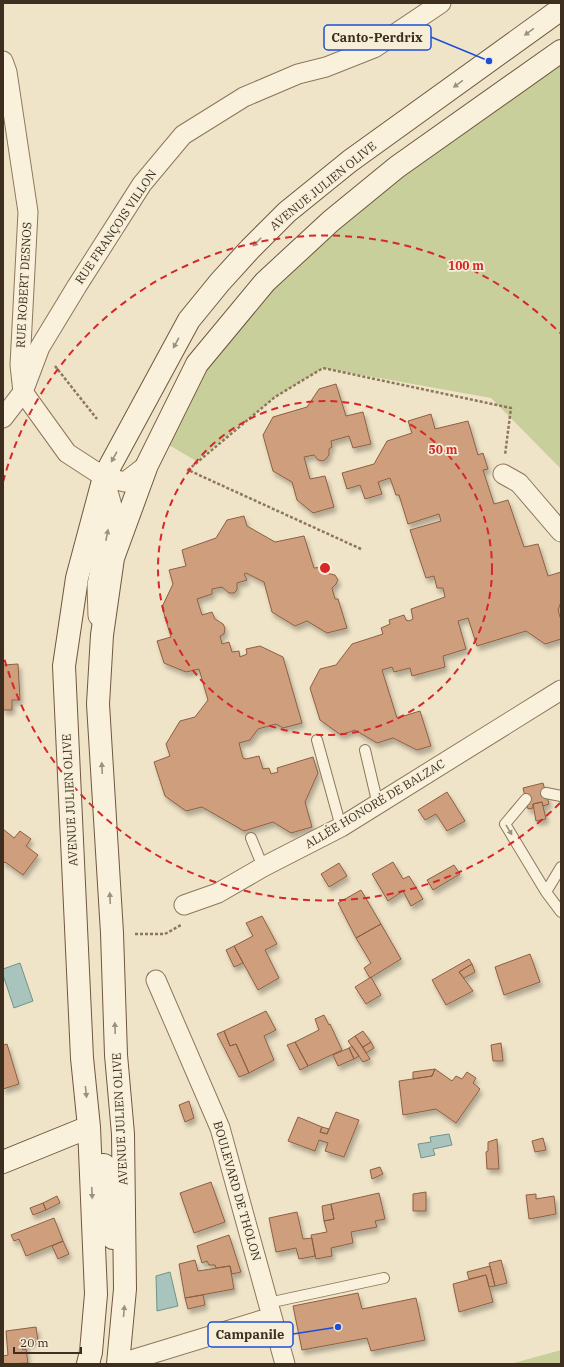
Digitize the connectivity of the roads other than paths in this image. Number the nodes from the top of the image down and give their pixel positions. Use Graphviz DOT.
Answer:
graph roads {
  1 [pos="441,3"];
  2 [pos="561,9"];
  3 [pos="561,51"];
  4 [pos="3,61"];
  5 [pos="23,392"];
  6 [pos="3,418"];
  7 [pos="147,465"];
  8 [pos="503,474"];
  9 [pos="104,477"];
  10 [pos="561,532"];
  11 [pos="99,685"];
  12 [pos="561,690"];
  13 [pos="317,740"];
  14 [pos="365,750"];
  15 [pos="546,793"];
  16 [pos="561,796"];
  17 [pos="526,799"];
  18 [pos="378,805"];
  19 [pos="341,827"];
  20 [pos="251,838"];
  21 [pos="561,867"];
  22 [pos="263,868"];
  23 [pos="546,892"];
  24 [pos="184,905"];
  25 [pos="561,912"];
  26 [pos="156,980"];
  27 [pos="89,1126"];
  28 [pos="3,1162"];
  29 [pos="384,1278"];
  30 [pos="126,1290"];
  31 [pos="270,1310"];
  32 [pos="88,1364"];
  33 [pos="118,1364"];
  34 [pos="285,1364"];
  1 -- 5 [label="street, RUE FRANÇOIS VILLON"];
  2 -- 9 [label="main road, AVENUE JULIEN OLIVE, one-way"];
  3 -- 7 [label="main road, AVENUE JULIEN OLIVE"];
  4 -- 5 [label="street, RUE ROBERT DESNOS"];
  5 -- 6 [label="street, RUE FRANÇOIS VILLON"];
  5 -- 9 [label="street, RUE ROBERT DESNOS"];
  7 -- 9 [label="street, AVENUE JULIEN OLIVE"];
  7 -- 11 [label="main road, AVENUE JULIEN OLIVE"];
  8 -- 10 [label="street"];
  11 -- 9 [label="street, AVENUE JULIEN OLIVE, one-way"];
  9 -- 27 [label="main road, AVENUE JULIEN OLIVE, one-way"];
  30 -- 11 [label="main road, AVENUE JULIEN OLIVE, one-way"];
  12 -- 18 [label="street, ALLÉE HONORÉ DE BALZAC"];
  13 -- 19 [label="lane"];
  14 -- 18 [label="lane"];
  15 -- 16 [label="lane"];
  17 -- 23 [label="lane, one-way"];
  18 -- 19 [label="street, ALLÉE HONORÉ DE BALZAC"];
  19 -- 22 [label="street, ALLÉE HONORÉ DE BALZAC"];
  20 -- 22 [label="lane"];
  21 -- 23 [label="lane"];
  22 -- 24 [label="street, ALLÉE HONORÉ DE BALZAC"];
  23 -- 25 [label="lane"];
  26 -- 31 [label="street, BOULEVARD DE THOLON"];
  27 -- 28 [label="main road"];
  27 -- 30 [label="main road, AVENUE JULIEN OLIVE"];
  27 -- 32 [label="main road, AVENUE JULIEN OLIVE, one-way"];
  29 -- 31 [label="lane"];
  33 -- 30 [label="main road, AVENUE JULIEN OLIVE, one-way"];
  31 -- 33 [label="street"];
  31 -- 34 [label="street, BOULEVARD DE THOLON"];
}
